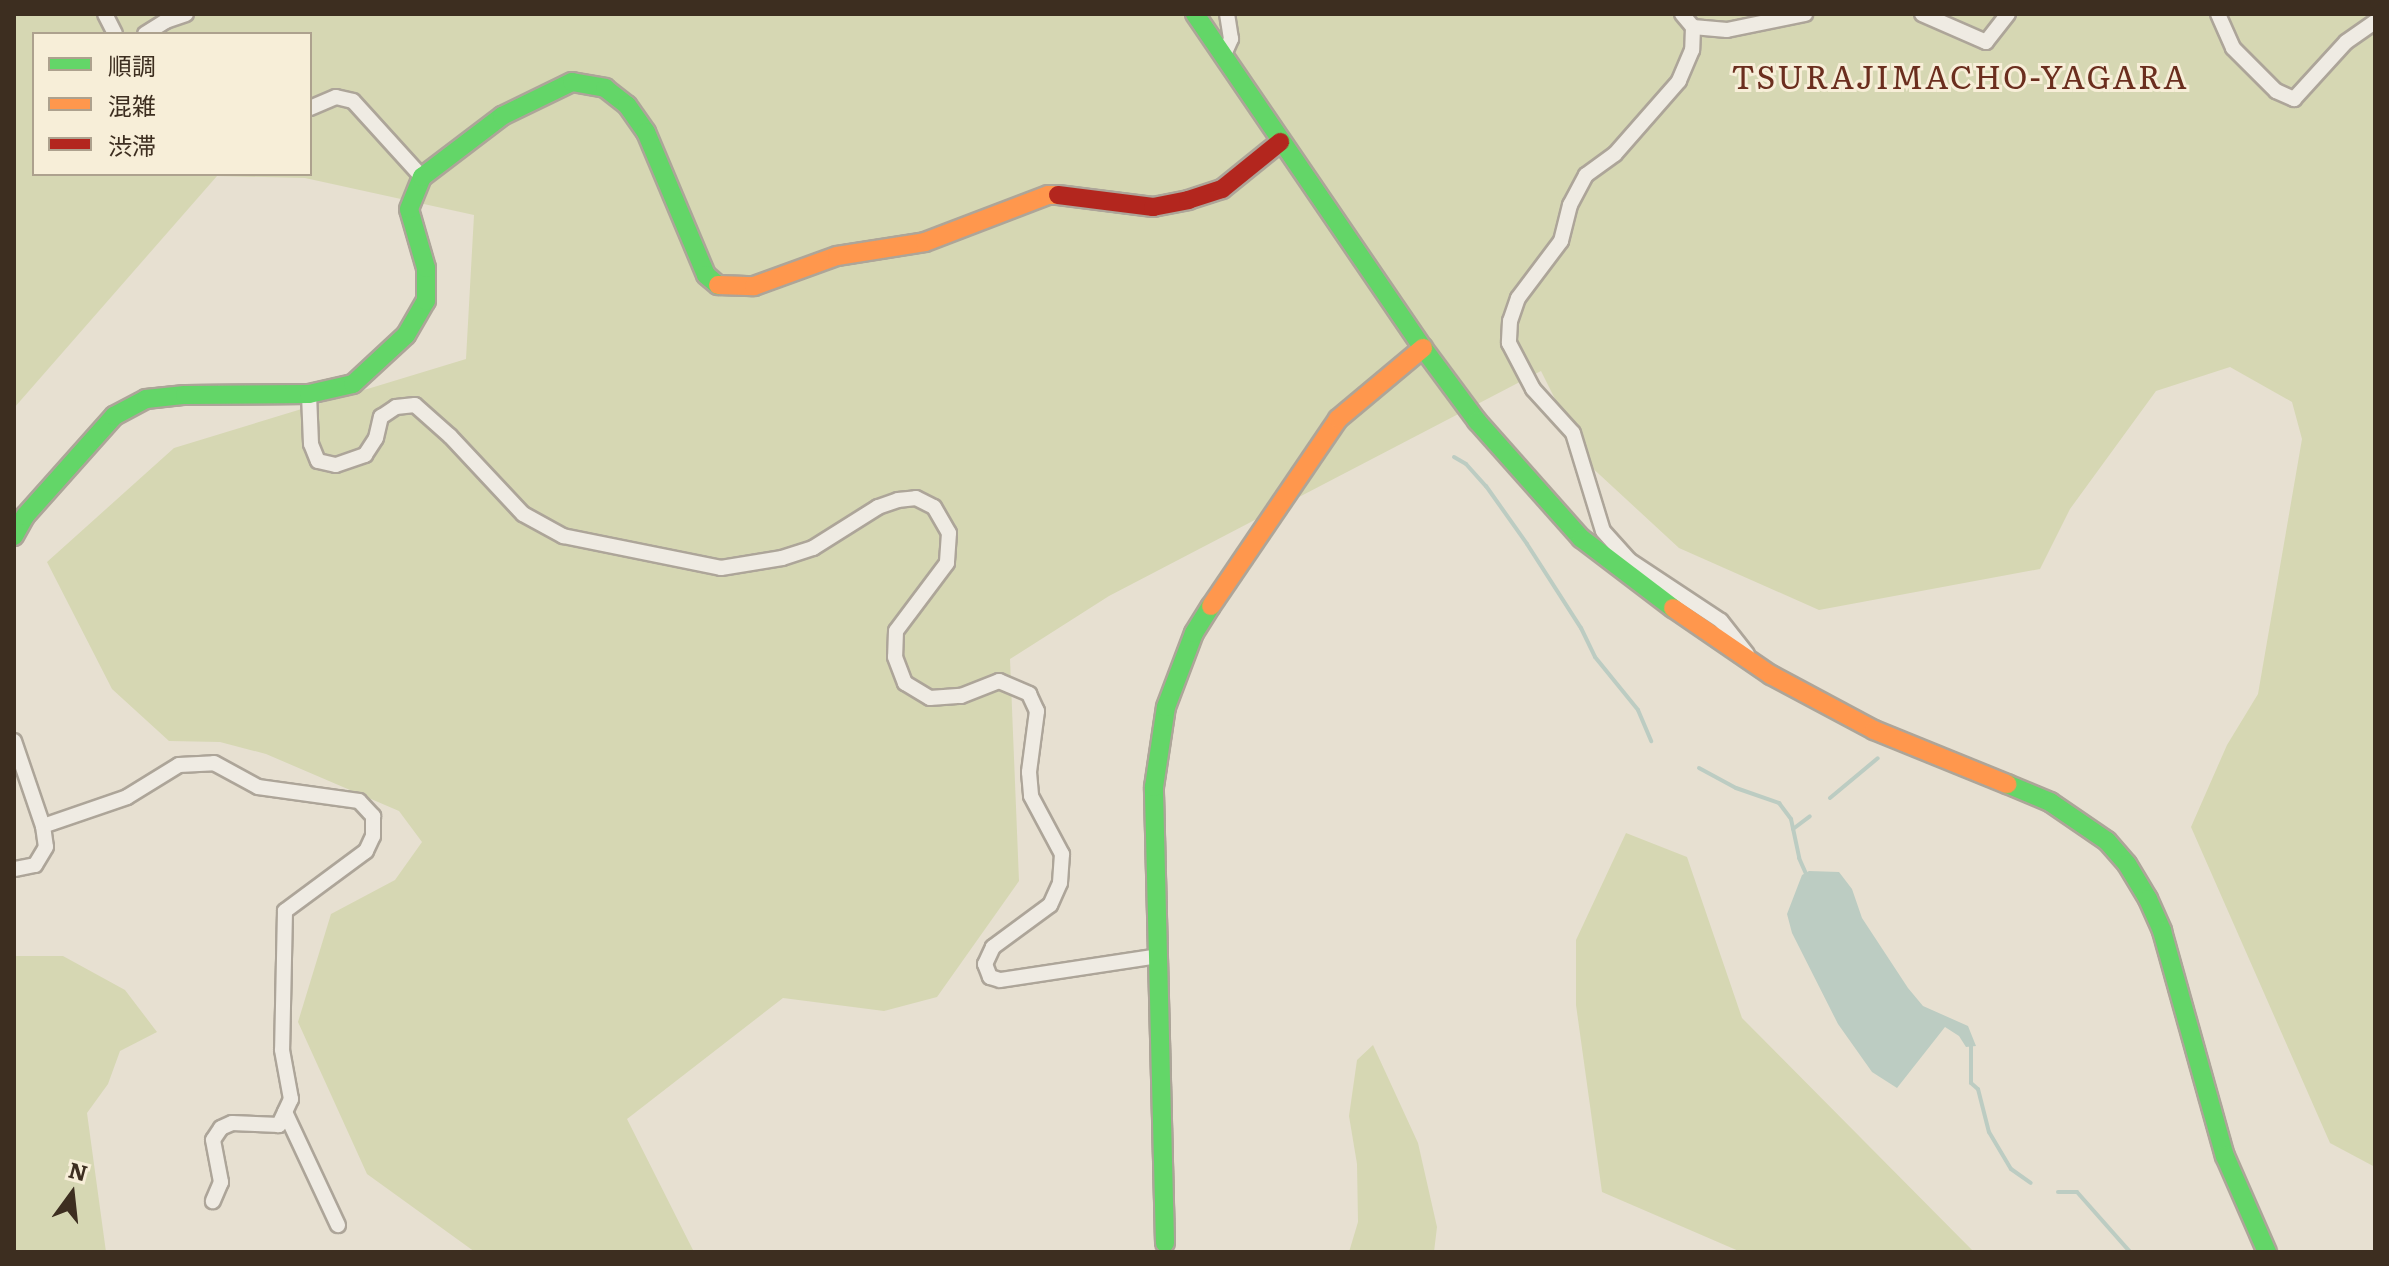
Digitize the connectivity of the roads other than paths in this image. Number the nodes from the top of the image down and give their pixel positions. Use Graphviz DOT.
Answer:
graph roads {
  1 [pos="105,14"];
  2 [pos="186,14"];
  3 [pos="1195,14"];
  4 [pos="1227,14"];
  5 [pos="1682,14"];
  6 [pos="1805,14"];
  7 [pos="1922,14"];
  8 [pos="2008,14"];
  9 [pos="2218,14"];
  10 [pos="2375,22"];
  11 [pos="1693,27"];
  12 [pos="114,32"];
  13 [pos="148,32"];
  14 [pos="1223,57"];
  15 [pos="312,107"];
  16 [pos="1280,142"];
  17 [pos="422,177"];
  18 [pos="1423,348"];
  19 [pos="309,394"];
  20 [pos="14,536"];
  21 [pos="1754,664"];
  22 [pos="14,741"];
  23 [pos="43,826"];
  24 [pos="14,869"];
  25 [pos="1159,956"];
  26 [pos="285,1112"];
  27 [pos="213,1201"];
  28 [pos="338,1225"];
  29 [pos="1165,1243"];
  30 [pos="2267,1252"];
  1 -- 12 [label="street"];
  2 -- 13 [label="street"];
  3 -- 14 [label="street"];
  4 -- 14 [label="street"];
  5 -- 11 [label="street"];
  6 -- 11 [label="street"];
  7 -- 8 [label="street"];
  9 -- 10 [label="street"];
  11 -- 21 [label="street"];
  14 -- 16 [label="street"];
  15 -- 17 [label="street"];
  16 -- 17 [label="street"];
  16 -- 18 [label="street"];
  17 -- 19 [label="street"];
  18 -- 21 [label="street"];
  18 -- 25 [label="street"];
  19 -- 20 [label="street"];
  19 -- 25 [label="street"];
  21 -- 30 [label="street"];
  22 -- 23 [label="street"];
  23 -- 24 [label="street"];
  23 -- 26 [label="street"];
  25 -- 29 [label="street"];
  26 -- 27 [label="street"];
  26 -- 28 [label="street"];
}
